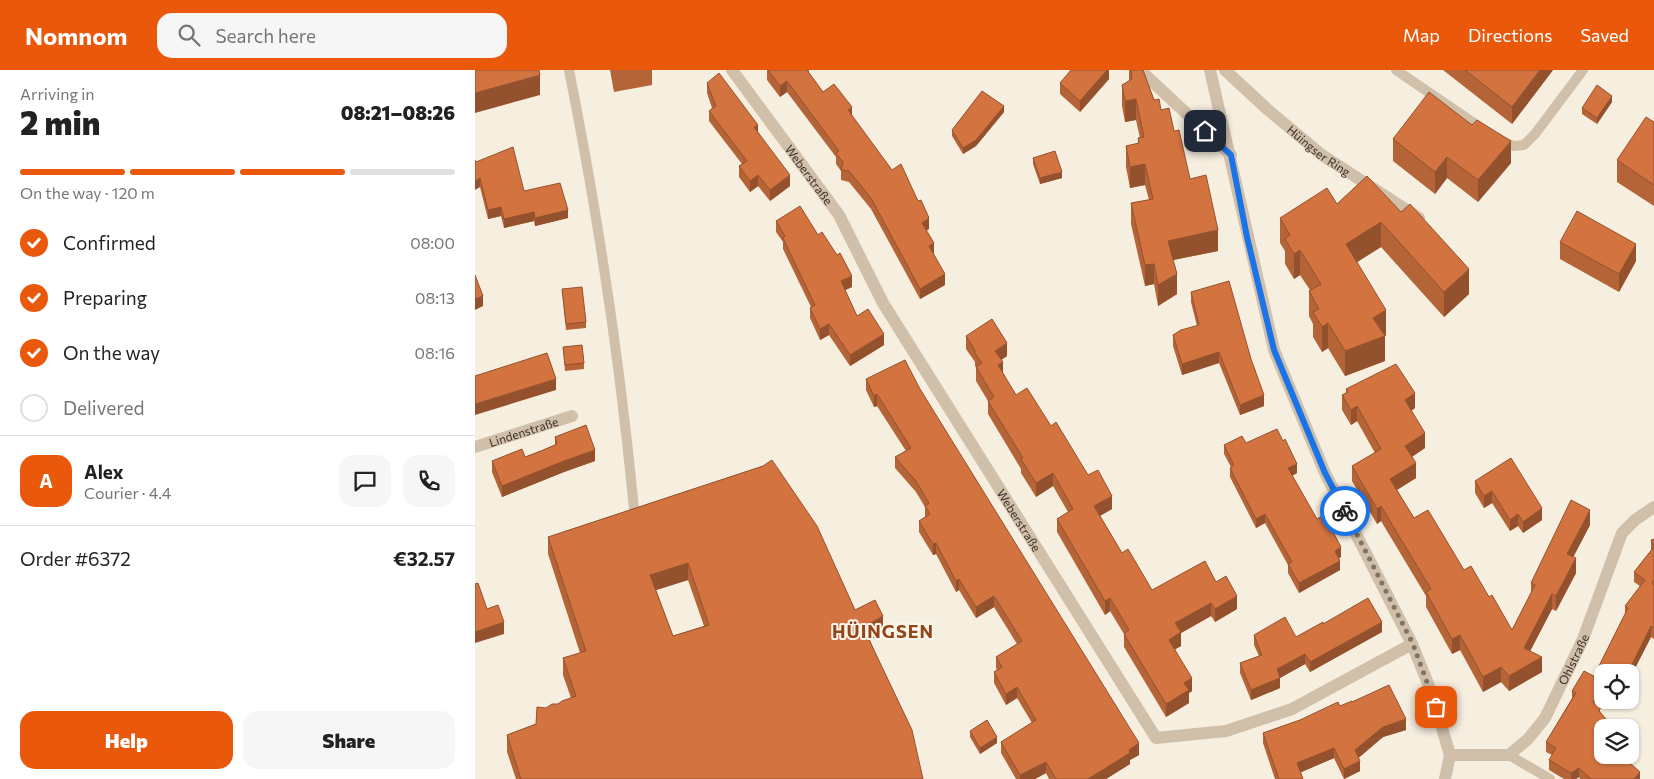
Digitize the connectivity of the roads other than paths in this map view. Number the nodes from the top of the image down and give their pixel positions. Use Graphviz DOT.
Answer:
graph roads {
  1 [pos="569,70"];
  2 [pos="732,70"];
  3 [pos="1140,70"];
  4 [pos="1210,70"];
  5 [pos="1225,70"];
  6 [pos="1396,70"];
  7 [pos="1583,70"];
  8 [pos="1231,155"];
  9 [pos="1421,219"];
  10 [pos="572,416"];
  11 [pos="475,447"];
  12 [pos="1654,507"];
  13 [pos="634,509"];
  14 [pos="1413,644"];
  15 [pos="1509,754"];
  16 [pos="1449,755"];
  17 [pos="1445,779"];
  18 [pos="1550,779"];
  1 -- 13 [label="lane"];
  2 -- 14 [label="street, Weberstraße"];
  3 -- 8 [label="street"];
  4 -- 8 [label="street"];
  5 -- 9 [label="street, Hüingser Ring"];
  6 -- 7 [label="lane"];
  8 -- 14 [label="street"];
  10 -- 11 [label="street, Lindenstraße"];
  12 -- 15 [label="street, Ohlstraße"];
  14 -- 16 [label="street"];
  15 -- 16 [label="street"];
  15 -- 18 [label="lane"];
  16 -- 17 [label="street"];
}
